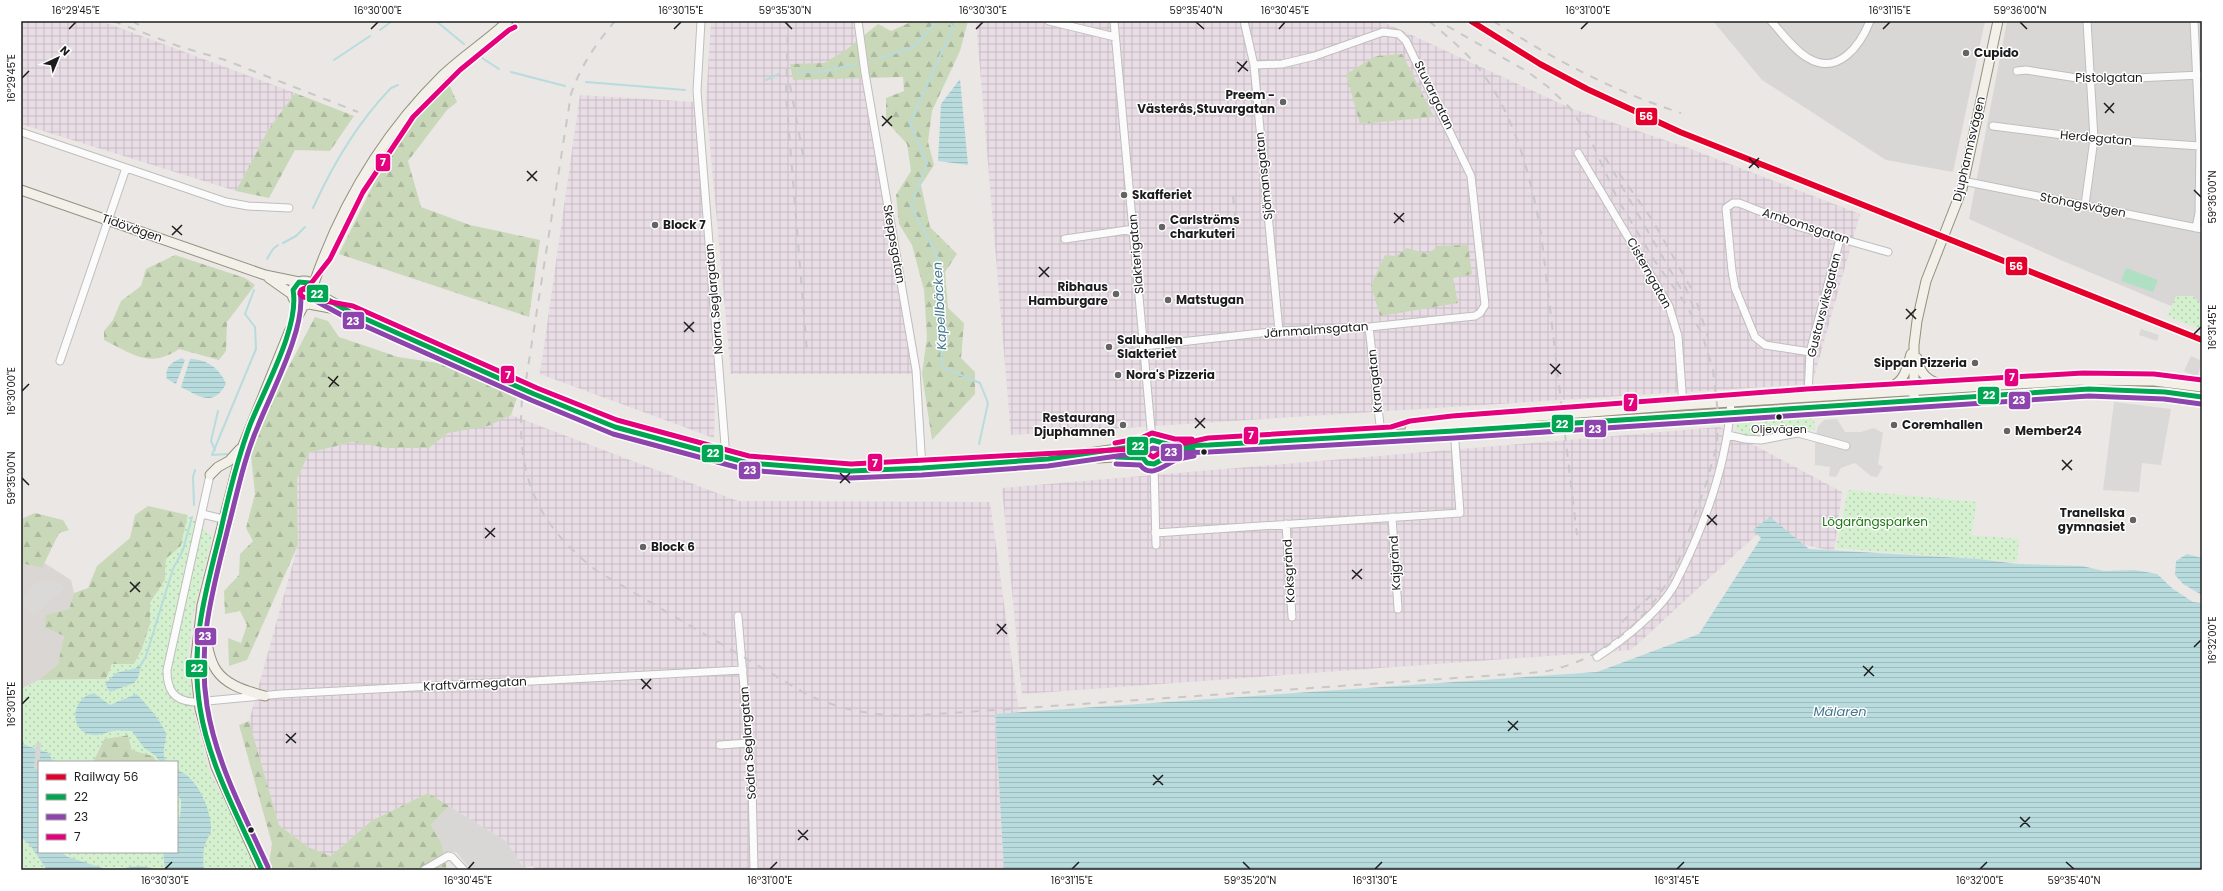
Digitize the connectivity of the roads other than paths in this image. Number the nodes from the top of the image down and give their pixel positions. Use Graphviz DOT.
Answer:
graph roads {
  1 [pos="701,21"];
  2 [pos="858,21"];
  3 [pos="1049,21"];
  4 [pos="1114,21"];
  5 [pos="1244,21"];
  6 [pos="1771,21"];
  7 [pos="1870,21"];
  8 [pos="1998,21"];
  9 [pos="2086,21"];
  10 [pos="2194,21"];
  11 [pos="508,22"];
  12 [pos="1116,37"];
  13 [pos="1254,65"];
  14 [pos="2017,71"];
  15 [pos="2199,76"];
  16 [pos="2090,80"];
  17 [pos="1993,126"];
  18 [pos="21,132"];
  19 [pos="2094,139"];
  20 [pos="2200,146"];
  21 [pos="1578,153"];
  22 [pos="126,168"];
  23 [pos="1963,181"];
  24 [pos="21,190"];
  25 [pos="2085,205"];
  26 [pos="289,208"];
  27 [pos="108,220"];
  28 [pos="1134,229"];
  29 [pos="2199,229"];
  30 [pos="1065,239"];
  31 [pos="1840,239"];
  32 [pos="1888,252"];
  33 [pos="324,255"];
  34 [pos="265,275"];
  35 [pos="302,282"];
  36 [pos="315,289"];
  37 [pos="294,298"];
  38 [pos="306,304"];
  39 [pos="1484,307"];
  40 [pos="350,312"];
  41 [pos="1369,327"];
  42 [pos="1279,331"];
  43 [pos="289,332"];
  44 [pos="1914,345"];
  45 [pos="1144,346"];
  46 [pos="1810,352"];
  47 [pos="60,361"];
  48 [pos="2131,380"];
  49 [pos="2041,382"];
  50 [pos="2202,387"];
  51 [pos="1962,388"];
  52 [pos="2107,390"];
  53 [pos="1876,393"];
  54 [pos="1808,396"];
  55 [pos="1914,396"];
  56 [pos="2202,397"];
  57 [pos="1731,402"];
  58 [pos="1683,405"];
  59 [pos="1808,406"];
  60 [pos="1730,413"];
  61 [pos="1684,415"];
  62 [pos="1454,427"];
  63 [pos="1381,434"];
  64 [pos="1728,435"];
  65 [pos="1152,440"];
  66 [pos="1163,444"];
  67 [pos="1144,445"];
  68 [pos="1209,446"];
  69 [pos="1846,446"];
  70 [pos="242,448"];
  71 [pos="726,458"];
  72 [pos="1143,458"];
  73 [pos="1048,459"];
  74 [pos="1164,459"];
  75 [pos="1154,464"];
  76 [pos="922,468"];
  77 [pos="210,475"];
  78 [pos="202,514"];
  79 [pos="1392,517"];
  80 [pos="222,519"];
  81 [pos="1286,524"];
  82 [pos="1155,533"];
  83 [pos="1156,545"];
  84 [pos="202,605"];
  85 [pos="1398,609"];
  86 [pos="738,616"];
  87 [pos="1292,618"];
  88 [pos="1597,657"];
  89 [pos="743,670"];
  90 [pos="265,696"];
  91 [pos="207,701"];
  92 [pos="194,702"];
  93 [pos="749,743"];
  94 [pos="720,745"];
  95 [pos="262,870"];
  96 [pos="424,870"];
  97 [pos="464,870"];
  98 [pos="754,870"];
  1 -- 71 [label="street, Norra Seglargatan"];
  2 -- 76 [label="street, Skeppsgatan"];
  3 -- 12 [label="street"];
  4 -- 12 [label="street, Slakterigatan"];
  5 -- 13 [label="street, Sjömansgatan"];
  6 -- 7 [label="street"];
  8 -- 23 [label="main road, Djuphamnsvägen"];
  9 -- 16 [label="street"];
  10 -- 15 [label="street"];
  11 -- 33 [label="main road"];
  12 -- 28 [label="street, Slakterigatan"];
  13 -- 39 [label="street, Stuvargatan"];
  13 -- 42 [label="street, Sjömansgatan"];
  14 -- 16 [label="street, Pistolgatan"];
  15 -- 16 [label="street, Pistolgatan"];
  15 -- 20 [label="street"];
  16 -- 19 [label="street"];
  17 -- 19 [label="street, Herdegatan"];
  18 -- 22 [label="street"];
  19 -- 20 [label="street, Herdegatan"];
  19 -- 25 [label="street"];
  20 -- 29 [label="street"];
  21 -- 58 [label="street, Cisterngatan"];
  22 -- 26 [label="street"];
  22 -- 27 [label="street"];
  23 -- 25 [label="street, Stohagsvägen"];
  23 -- 44 [label="main road, Djuphamnsvägen"];
  24 -- 27 [label="main road, Tidövägen"];
  25 -- 29 [label="street, Stohagsvägen"];
  27 -- 34 [label="main road, Tidövägen"];
  27 -- 47 [label="street"];
  28 -- 30 [label="street"];
  28 -- 45 [label="street, Slakterigatan"];
  31 -- 32 [label="street, Arnbomsgatan"];
  31 -- 46 [label="street, Gustavsviksgatan"];
  31 -- 46 [label="street, Arnbomsgatan"];
  33 -- 35 [label="main road"];
  33 -- 36 [label="main road"];
  34 -- 35 [label="main road, Tidövägen"];
  34 -- 37 [label="main road, Tidövägen"];
  35 -- 36 [label="main road"];
  35 -- 37 [label="main road"];
  36 -- 38 [label="main road"];
  36 -- 40 [label="main road"];
  37 -- 38 [label="main road"];
  37 -- 43 [label="main road"];
  38 -- 40 [label="main road"];
  38 -- 43 [label="main road"];
  39 -- 41 [label="street, Järnmalmsgatan"];
  40 -- 71 [label="main road"];
  41 -- 42 [label="street, Järnmalmsgatan"];
  41 -- 63 [label="street, Krangatan"];
  42 -- 45 [label="street, Järnmalmsgatan"];
  43 -- 70 [label="main road"];
  44 -- 51 [label="main road"];
  44 -- 53 [label="main road"];
  44 -- 55 [label="main road, Djuphamnsvägen"];
  45 -- 65 [label="street, Slakterigatan"];
  46 -- 54 [label="street, Gustavsviksgatan"];
  48 -- 49 [label="main road"];
  48 -- 50 [label="main road"];
  48 -- 52 [label="main road"];
  49 -- 51 [label="main road"];
  49 -- 52 [label="main road"];
  51 -- 55 [label="main road"];
  52 -- 55 [label="main road"];
  52 -- 56 [label="main road"];
  53 -- 54 [label="main road"];
  53 -- 55 [label="main road"];
  54 -- 57 [label="main road"];
  54 -- 59 [label="main road"];
  55 -- 59 [label="main road"];
  57 -- 58 [label="main road"];
  57 -- 60 [label="street"];
  58 -- 61 [label="main road"];
  58 -- 62 [label="main road"];
  59 -- 60 [label="main road"];
  60 -- 61 [label="main road"];
  60 -- 64 [label="street"];
  61 -- 62 [label="main road"];
  62 -- 63 [label="main road"];
  62 -- 79 [label="street"];
  63 -- 68 [label="main road"];
  64 -- 69 [label="street"];
  64 -- 88 [label="street"];
  65 -- 66 [label="main road"];
  65 -- 67 [label="main road"];
  66 -- 68 [label="main road"];
  66 -- 74 [label="main road"];
  67 -- 72 [label="main road"];
  67 -- 73 [label="main road"];
  68 -- 74 [label="main road"];
  70 -- 77 [label="main road"];
  70 -- 80 [label="main road"];
  71 -- 76 [label="main road"];
  72 -- 73 [label="main road"];
  72 -- 75 [label="main road"];
  73 -- 76 [label="main road"];
  74 -- 75 [label="main road"];
  75 -- 82 [label="street"];
  77 -- 78 [label="street"];
  78 -- 80 [label="street"];
  78 -- 92 [label="street"];
  79 -- 81 [label="street"];
  79 -- 85 [label="street, Kajgränd"];
  80 -- 84 [label="main road"];
  81 -- 82 [label="street"];
  81 -- 87 [label="street, Koksgränd"];
  82 -- 83 [label="street"];
  84 -- 90 [label="main road"];
  84 -- 95 [label="main road"];
  86 -- 89 [label="street, Södra Seglargatan"];
  89 -- 90 [label="street, Kraftvärmegatan"];
  89 -- 93 [label="street, Södra Seglargatan"];
  90 -- 91 [label="street, Kraftvärmegatan"];
  93 -- 94 [label="street"];
  93 -- 98 [label="street, Södra Seglargatan"];
  96 -- 97 [label="street"];
}
